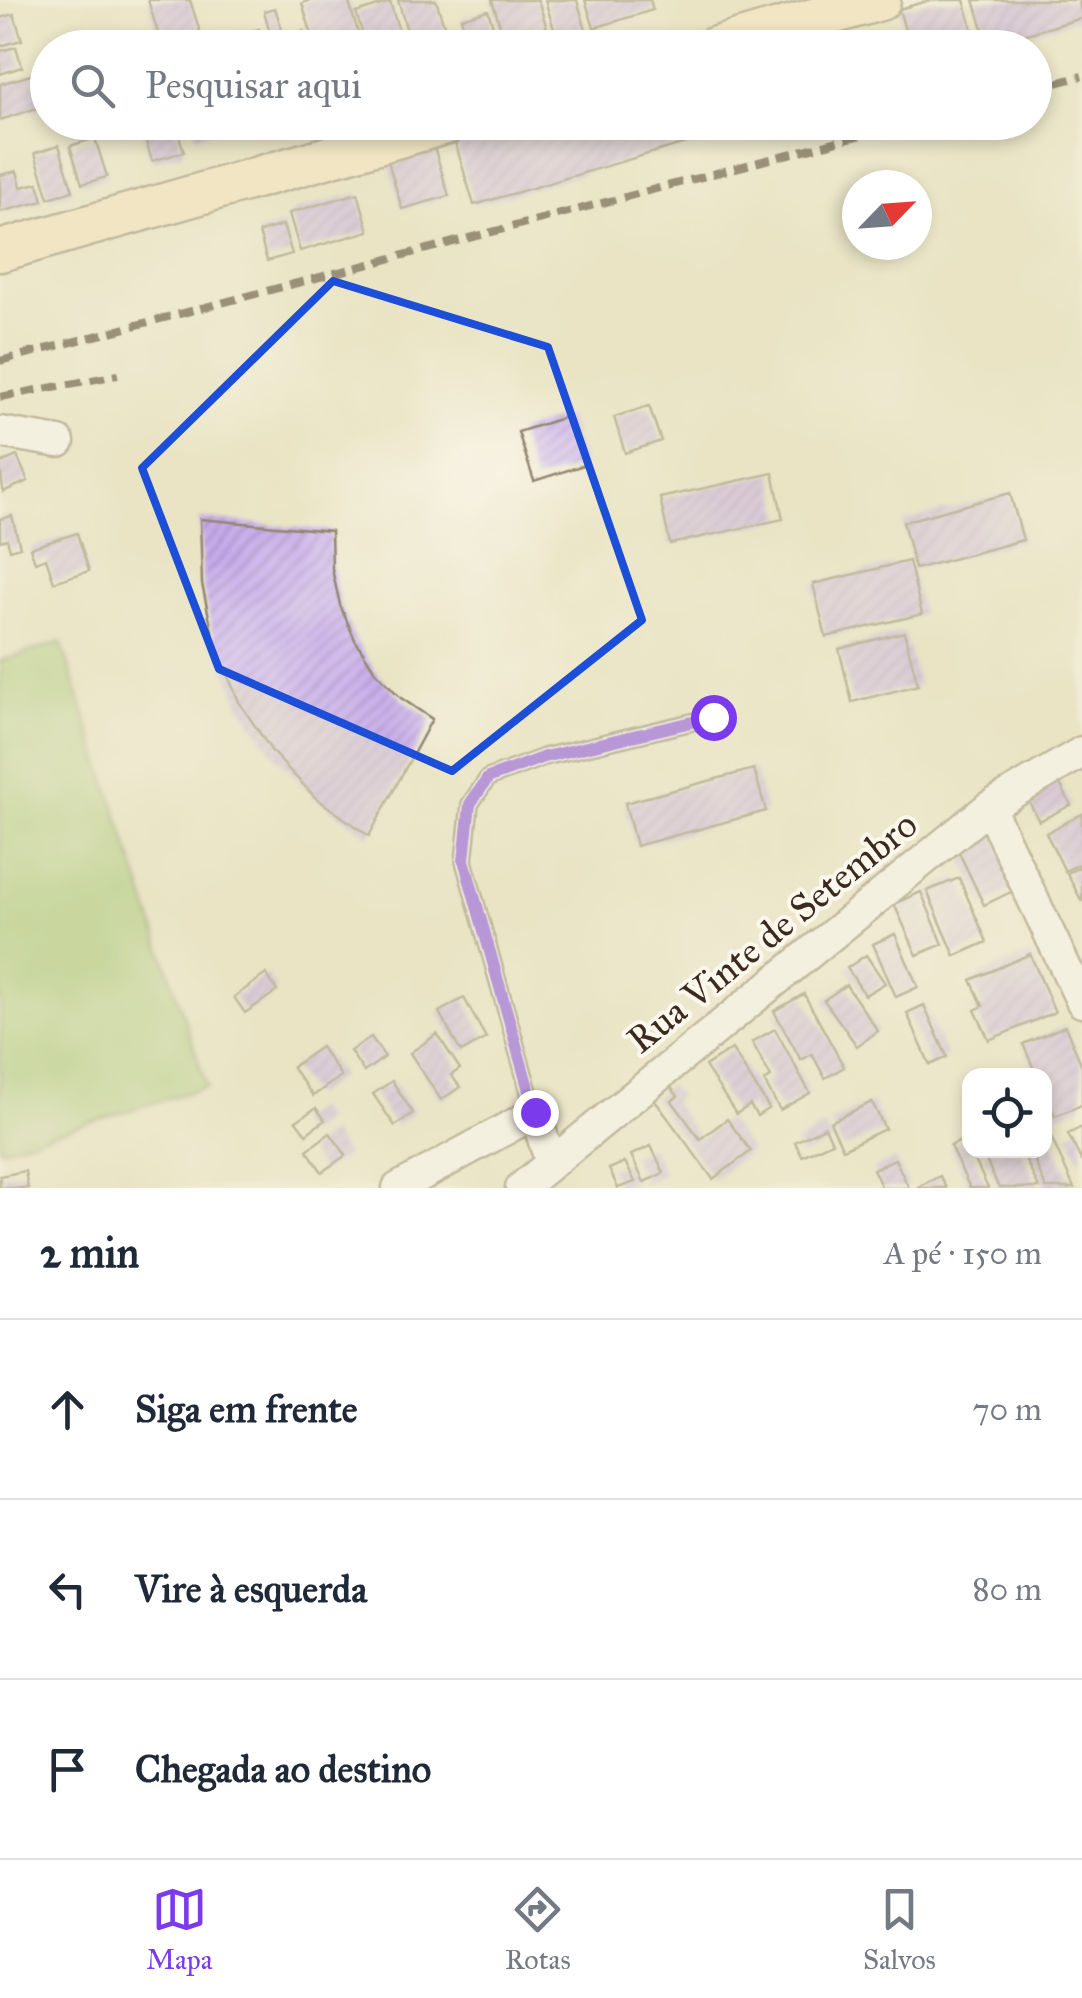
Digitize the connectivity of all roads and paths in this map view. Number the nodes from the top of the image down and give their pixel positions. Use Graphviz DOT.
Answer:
graph roads {
  1 [pos="880,0"];
  2 [pos="776,30"];
  3 [pos="387,140"];
  4 [pos="0,251"];
  5 [pos="0,432"];
  6 [pos="59,442"];
  7 [pos="713,717"];
  8 [pos="1082,752"];
  9 [pos="989,807"];
  10 [pos="1082,1002"];
  11 [pos="535,1112"];
  12 [pos="551,1163"];
  13 [pos="526,1187"];
  14 [pos="398,1188"];
  1 -- 2 [label="main road"];
  3 -- 4 [label="main road"];
  5 -- 6 [label="street"];
  7 -- 11 [label="lane"];
  8 -- 9 [label="street, Rua Vinte de Setembro"];
  9 -- 10 [label="street"];
  9 -- 12 [label="street, Rua Vinte de Setembro"];
  11 -- 12 [label="street"];
  11 -- 14 [label="street"];
  12 -- 13 [label="street, Rua Vinte de Setembro"];
}
